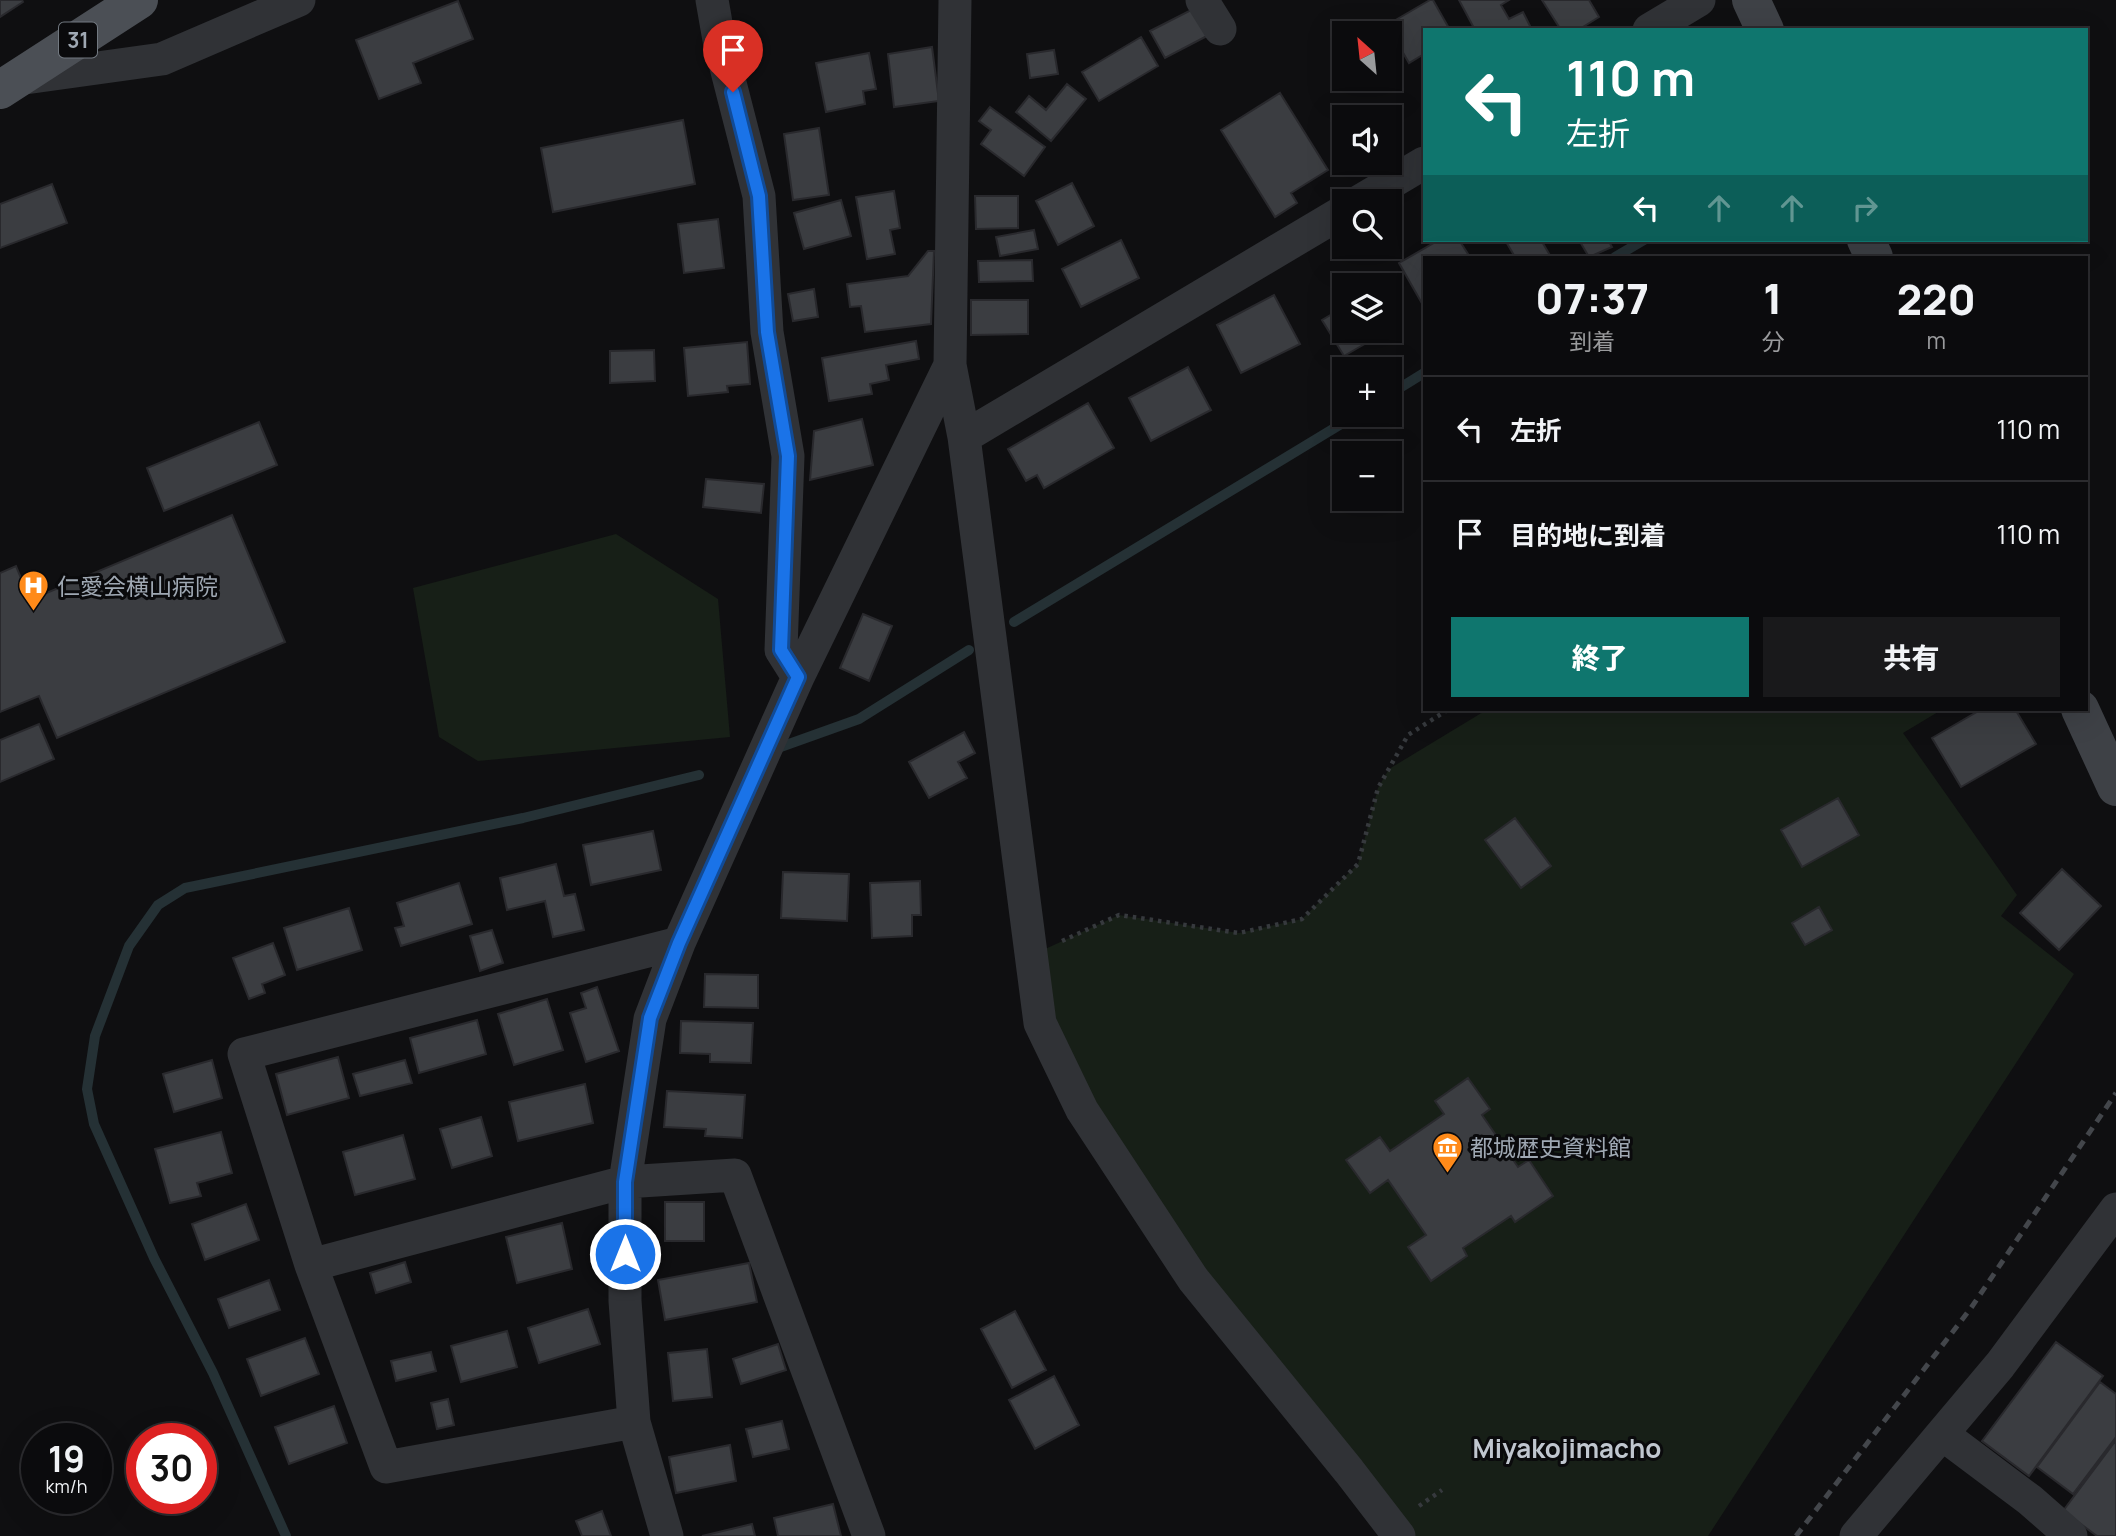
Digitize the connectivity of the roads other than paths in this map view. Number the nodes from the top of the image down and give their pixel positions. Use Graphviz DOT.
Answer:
graph roads {
  1 [pos="138,0"];
  2 [pos="299,0"];
  3 [pos="712,0"];
  4 [pos="955,0"];
  5 [pos="1202,0"];
  6 [pos="1699,0"];
  7 [pos="1751,0"];
  8 [pos="1652,28"];
  9 [pos="1764,28"];
  10 [pos="1220,29"];
  11 [pos="9,85"];
  12 [pos="1423,164"];
  13 [pos="1380,189"];
  14 [pos="1332,218"];
  15 [pos="950,365"];
  16 [pos="964,437"];
  17 [pos="798,677"];
  18 [pos="2081,711"];
  19 [pos="2116,787"];
  20 [pos="679,943"];
  21 [pos="625,1182"];
  22 [pos="2116,1209"];
  23 [pos="311,1265"];
  24 [pos="635,1422"];
  25 [pos="1942,1434"];
  26 [pos="667,1536"];
  27 [pos="869,1536"];
  28 [pos="1399,1536"];
  29 [pos="1856,1536"];
  30 [pos="2071,1536"];
  1 -- 11 [label="main road, 31"];
  2 -- 11 [label="street"];
  3 -- 17 [label="street"];
  4 -- 15 [label="street"];
  5 -- 10 [label="street"];
  6 -- 8 [label="street"];
  7 -- 9 [label="street"];
  12 -- 13 [label="street"];
  14 -- 16 [label="street"];
  15 -- 16 [label="street"];
  15 -- 17 [label="street"];
  16 -- 28 [label="street"];
  17 -- 20 [label="street"];
  18 -- 19 [label="street"];
  20 -- 21 [label="street"];
  20 -- 23 [label="street"];
  21 -- 23 [label="street"];
  21 -- 24 [label="street"];
  21 -- 27 [label="street"];
  22 -- 25 [label="street"];
  23 -- 24 [label="street"];
  24 -- 26 [label="street"];
  25 -- 29 [label="street"];
  25 -- 30 [label="street"];
}
